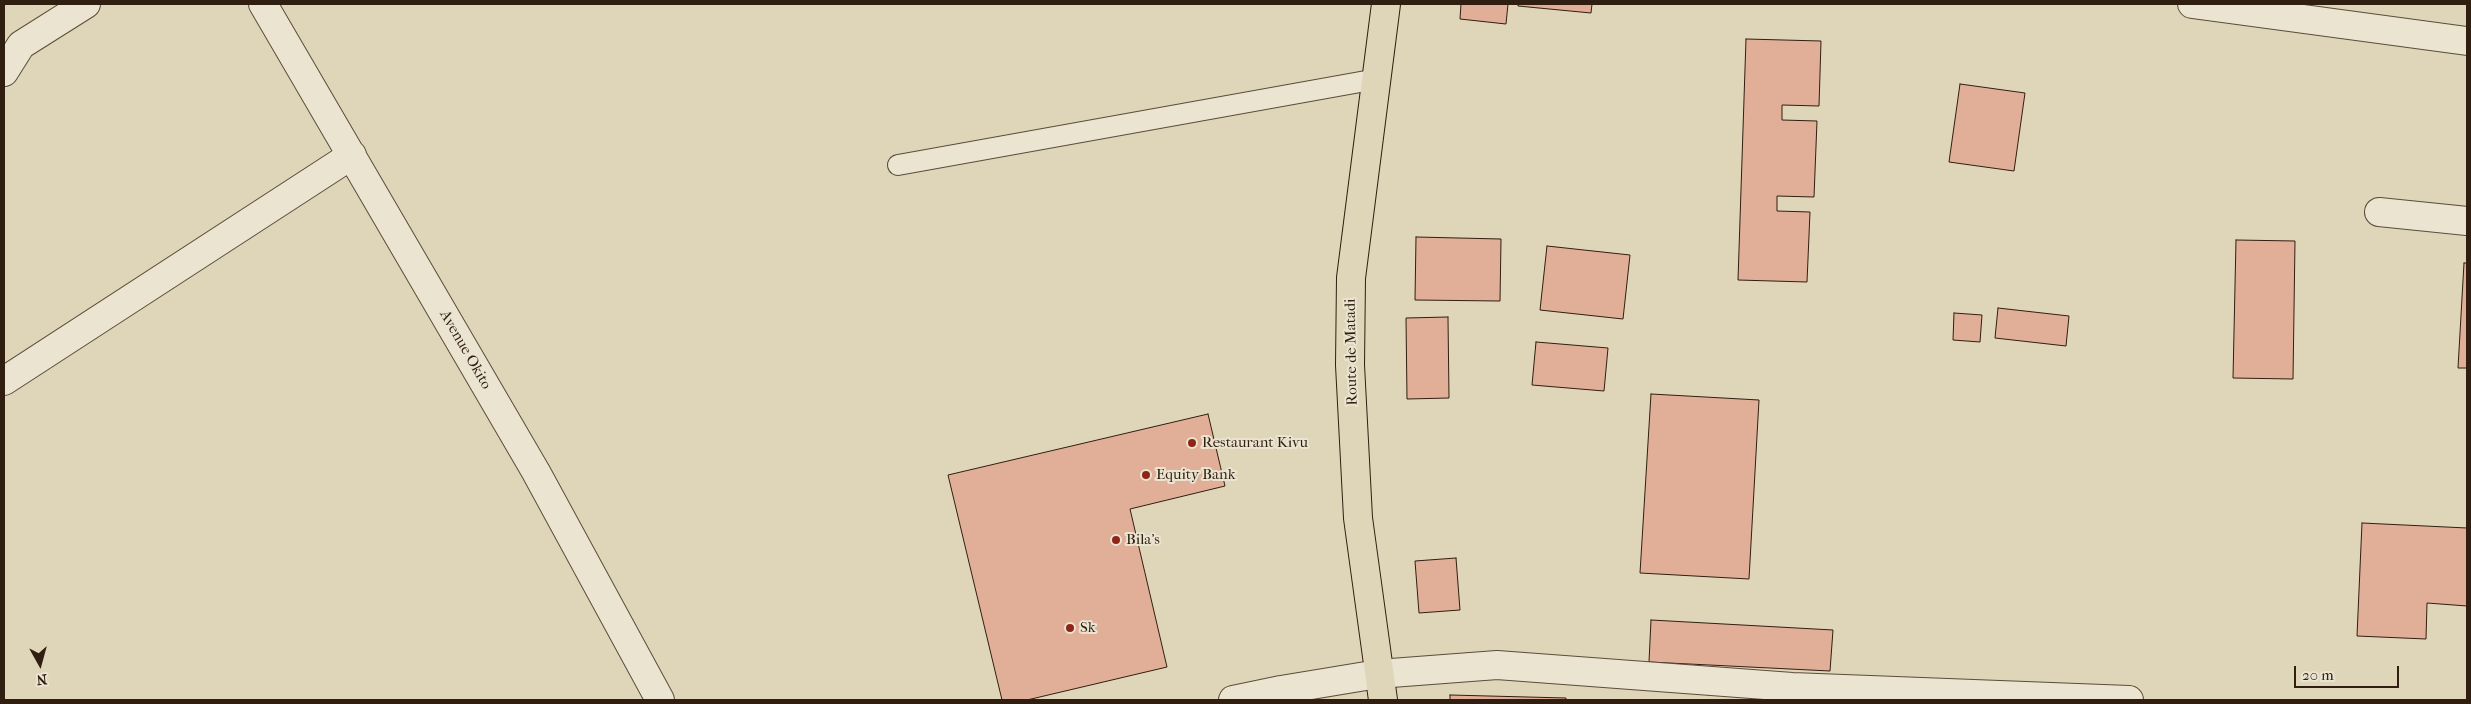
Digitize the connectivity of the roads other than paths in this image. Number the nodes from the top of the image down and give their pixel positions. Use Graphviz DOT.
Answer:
graph roads {
  1 [pos="86,4"];
  2 [pos="263,4"];
  3 [pos="1386,4"];
  4 [pos="2192,4"];
  5 [pos="2467,41"];
  6 [pos="4,72"];
  7 [pos="1378,79"];
  8 [pos="352,155"];
  9 [pos="898,165"];
  10 [pos="2379,212"];
  11 [pos="2467,221"];
  12 [pos="4,381"];
  13 [pos="1381,687"];
  14 [pos="660,700"];
  15 [pos="1233,700"];
  16 [pos="2093,700"];
  17 [pos="2130,700"];
  1 -- 6 [label="street"];
  2 -- 8 [label="street, Avenue Okito"];
  3 -- 7 [label="main road, Route de Matadi"];
  4 -- 5 [label="street"];
  7 -- 9 [label="lane"];
  7 -- 13 [label="main road, Route de Matadi"];
  8 -- 12 [label="street"];
  8 -- 14 [label="street, Avenue Okito"];
  10 -- 11 [label="street"];
  13 -- 15 [label="street"];
  13 -- 16 [label="street"];
  16 -- 17 [label="street"];
}
